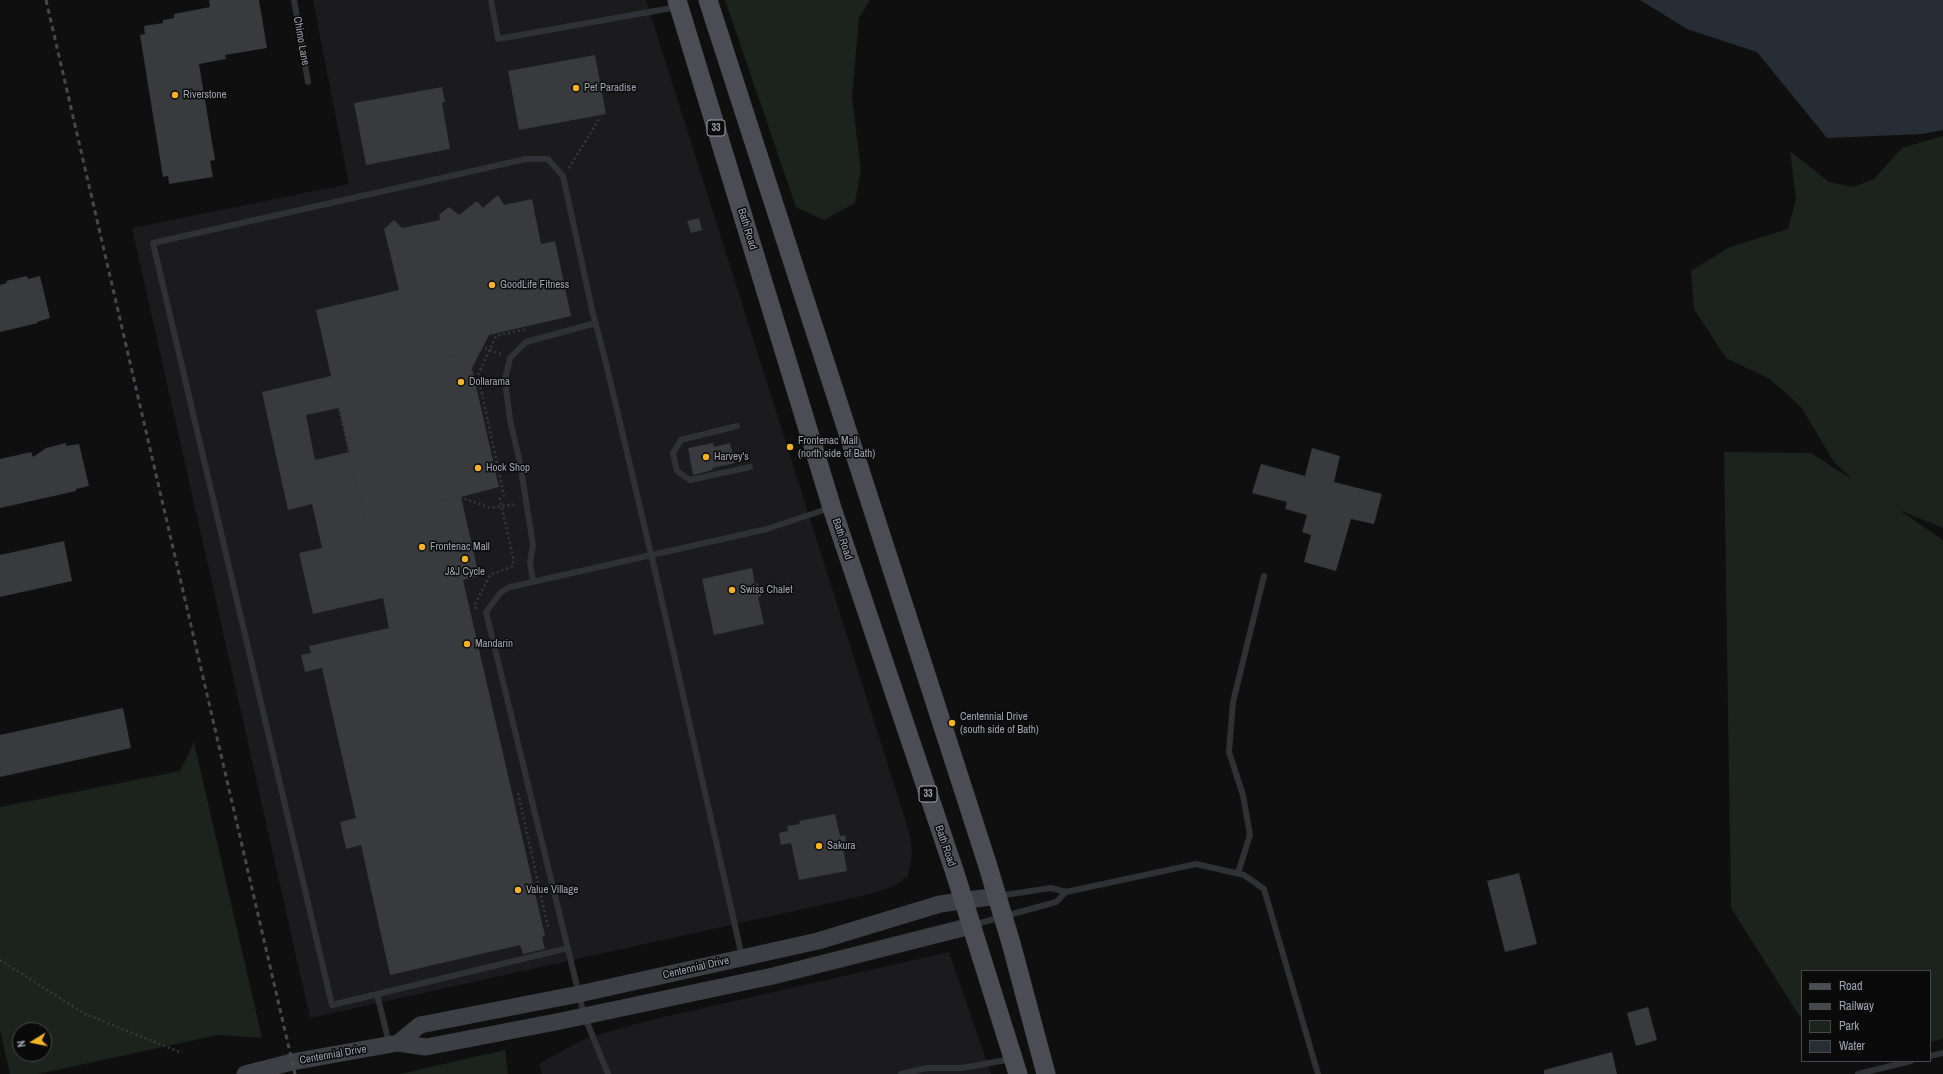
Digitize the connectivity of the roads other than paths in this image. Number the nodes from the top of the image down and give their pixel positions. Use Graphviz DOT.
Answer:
graph roads {
  1 [pos="294,0"];
  2 [pos="491,0"];
  3 [pos="708,0"];
  4 [pos="678,3"];
  5 [pos="308,82"];
  6 [pos="596,323"];
  7 [pos="737,426"];
  8 [pos="750,467"];
  9 [pos="832,508"];
  10 [pos="651,554"];
  11 [pos="1264,576"];
  12 [pos="533,581"];
  13 [pos="1238,873"];
  14 [pos="1066,892"];
  15 [pos="997,896"];
  16 [pos="963,900"];
  17 [pos="1003,917"];
  18 [pos="972,926"];
  19 [pos="568,948"];
  20 [pos="742,957"];
  21 [pos="377,994"];
  22 [pos="579,994"];
  23 [pos="584,1015"];
  24 [pos="393,1044"];
  25 [pos="1943,1053"];
  26 [pos="1931,1056"];
  27 [pos="1906,1062"];
  28 [pos="1016,1066"];
  29 [pos="963,1071"];
  30 [pos="245,1074"];
  31 [pos="608,1074"];
  32 [pos="901,1074"];
  33 [pos="1046,1074"];
  34 [pos="1318,1074"];
  35 [pos="1858,1074"];
  1 -- 5 [label="lane, Chimo Lane"];
  2 -- 4 [label="lane"];
  3 -- 15 [label="main road"];
  4 -- 9 [label="main road, Bath Road / 33"];
  6 -- 10 [label="lane"];
  6 -- 12 [label="lane"];
  6 -- 21 [label="lane"];
  7 -- 8 [label="lane"];
  9 -- 10 [label="lane"];
  9 -- 16 [label="main road, Bath Road / 33"];
  10 -- 12 [label="lane"];
  10 -- 20 [label="lane"];
  11 -- 13 [label="lane"];
  12 -- 19 [label="lane"];
  13 -- 14 [label="lane"];
  13 -- 34 [label="lane"];
  14 -- 15 [label="lane"];
  14 -- 17 [label="lane"];
  15 -- 16 [label="main road, Centennial Drive"];
  15 -- 17 [label="main road"];
  16 -- 18 [label="main road, Bath Road / 33"];
  16 -- 20 [label="main road, Centennial Drive"];
  17 -- 18 [label="lane"];
  17 -- 33 [label="main road"];
  18 -- 23 [label="main road, Centennial Drive"];
  18 -- 28 [label="main road, Bath Road / 33"];
  19 -- 21 [label="lane"];
  19 -- 22 [label="lane"];
  20 -- 22 [label="main road, Centennial Drive"];
  21 -- 24 [label="lane"];
  22 -- 23 [label="lane"];
  22 -- 24 [label="main road, Centennial Drive"];
  23 -- 24 [label="main road, Centennial Drive"];
  23 -- 31 [label="lane"];
  24 -- 30 [label="main road, Centennial Drive"];
  25 -- 26 [label="lane"];
  27 -- 35 [label="lane"];
  28 -- 29 [label="lane"];
  29 -- 32 [label="lane"];
}
